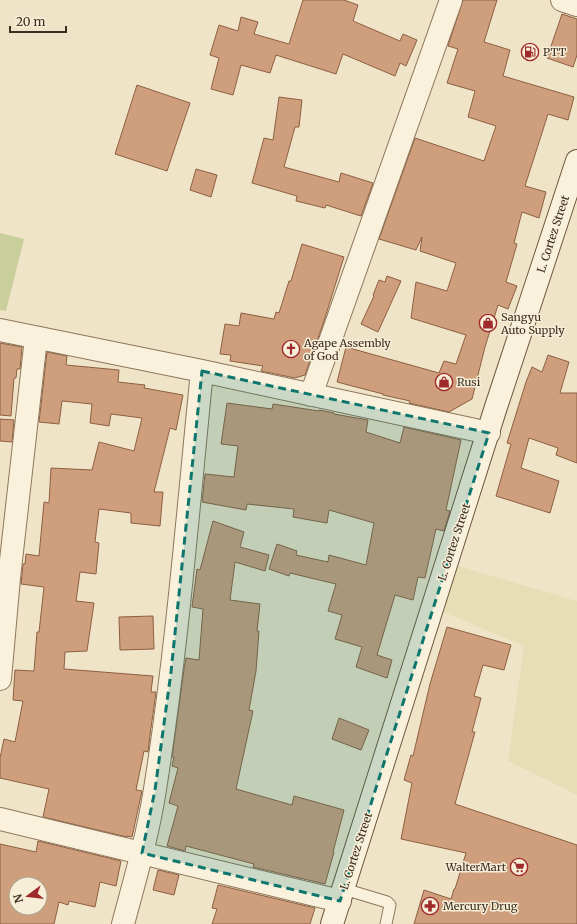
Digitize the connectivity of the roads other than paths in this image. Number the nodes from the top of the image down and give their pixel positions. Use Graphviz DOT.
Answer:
graph roads {
  1 [pos="451,0"];
  2 [pos="562,0"];
  3 [pos="577,5"];
  4 [pos="576,165"];
  5 [pos="0,330"];
  6 [pos="36,338"];
  7 [pos="202,371"];
  8 [pos="311,395"];
  9 [pos="489,433"];
  10 [pos="0,679"];
  11 [pos="0,819"];
  12 [pos="142,853"];
  13 [pos="342,895"];
  14 [pos="123,924"];
  15 [pos="332,924"];
  16 [pos="386,924"];
  1 -- 8 [label="street"];
  2 -- 3 [label="street"];
  4 -- 9 [label="street, L. Cortez Street"];
  5 -- 6 [label="street"];
  6 -- 7 [label="street"];
  6 -- 10 [label="street"];
  7 -- 8 [label="street"];
  7 -- 12 [label="street"];
  8 -- 9 [label="street"];
  9 -- 13 [label="street, L. Cortez Street"];
  11 -- 12 [label="street"];
  12 -- 13 [label="street"];
  12 -- 14 [label="street"];
  13 -- 15 [label="street, L. Cortez Street"];
  13 -- 16 [label="lane"];
}
